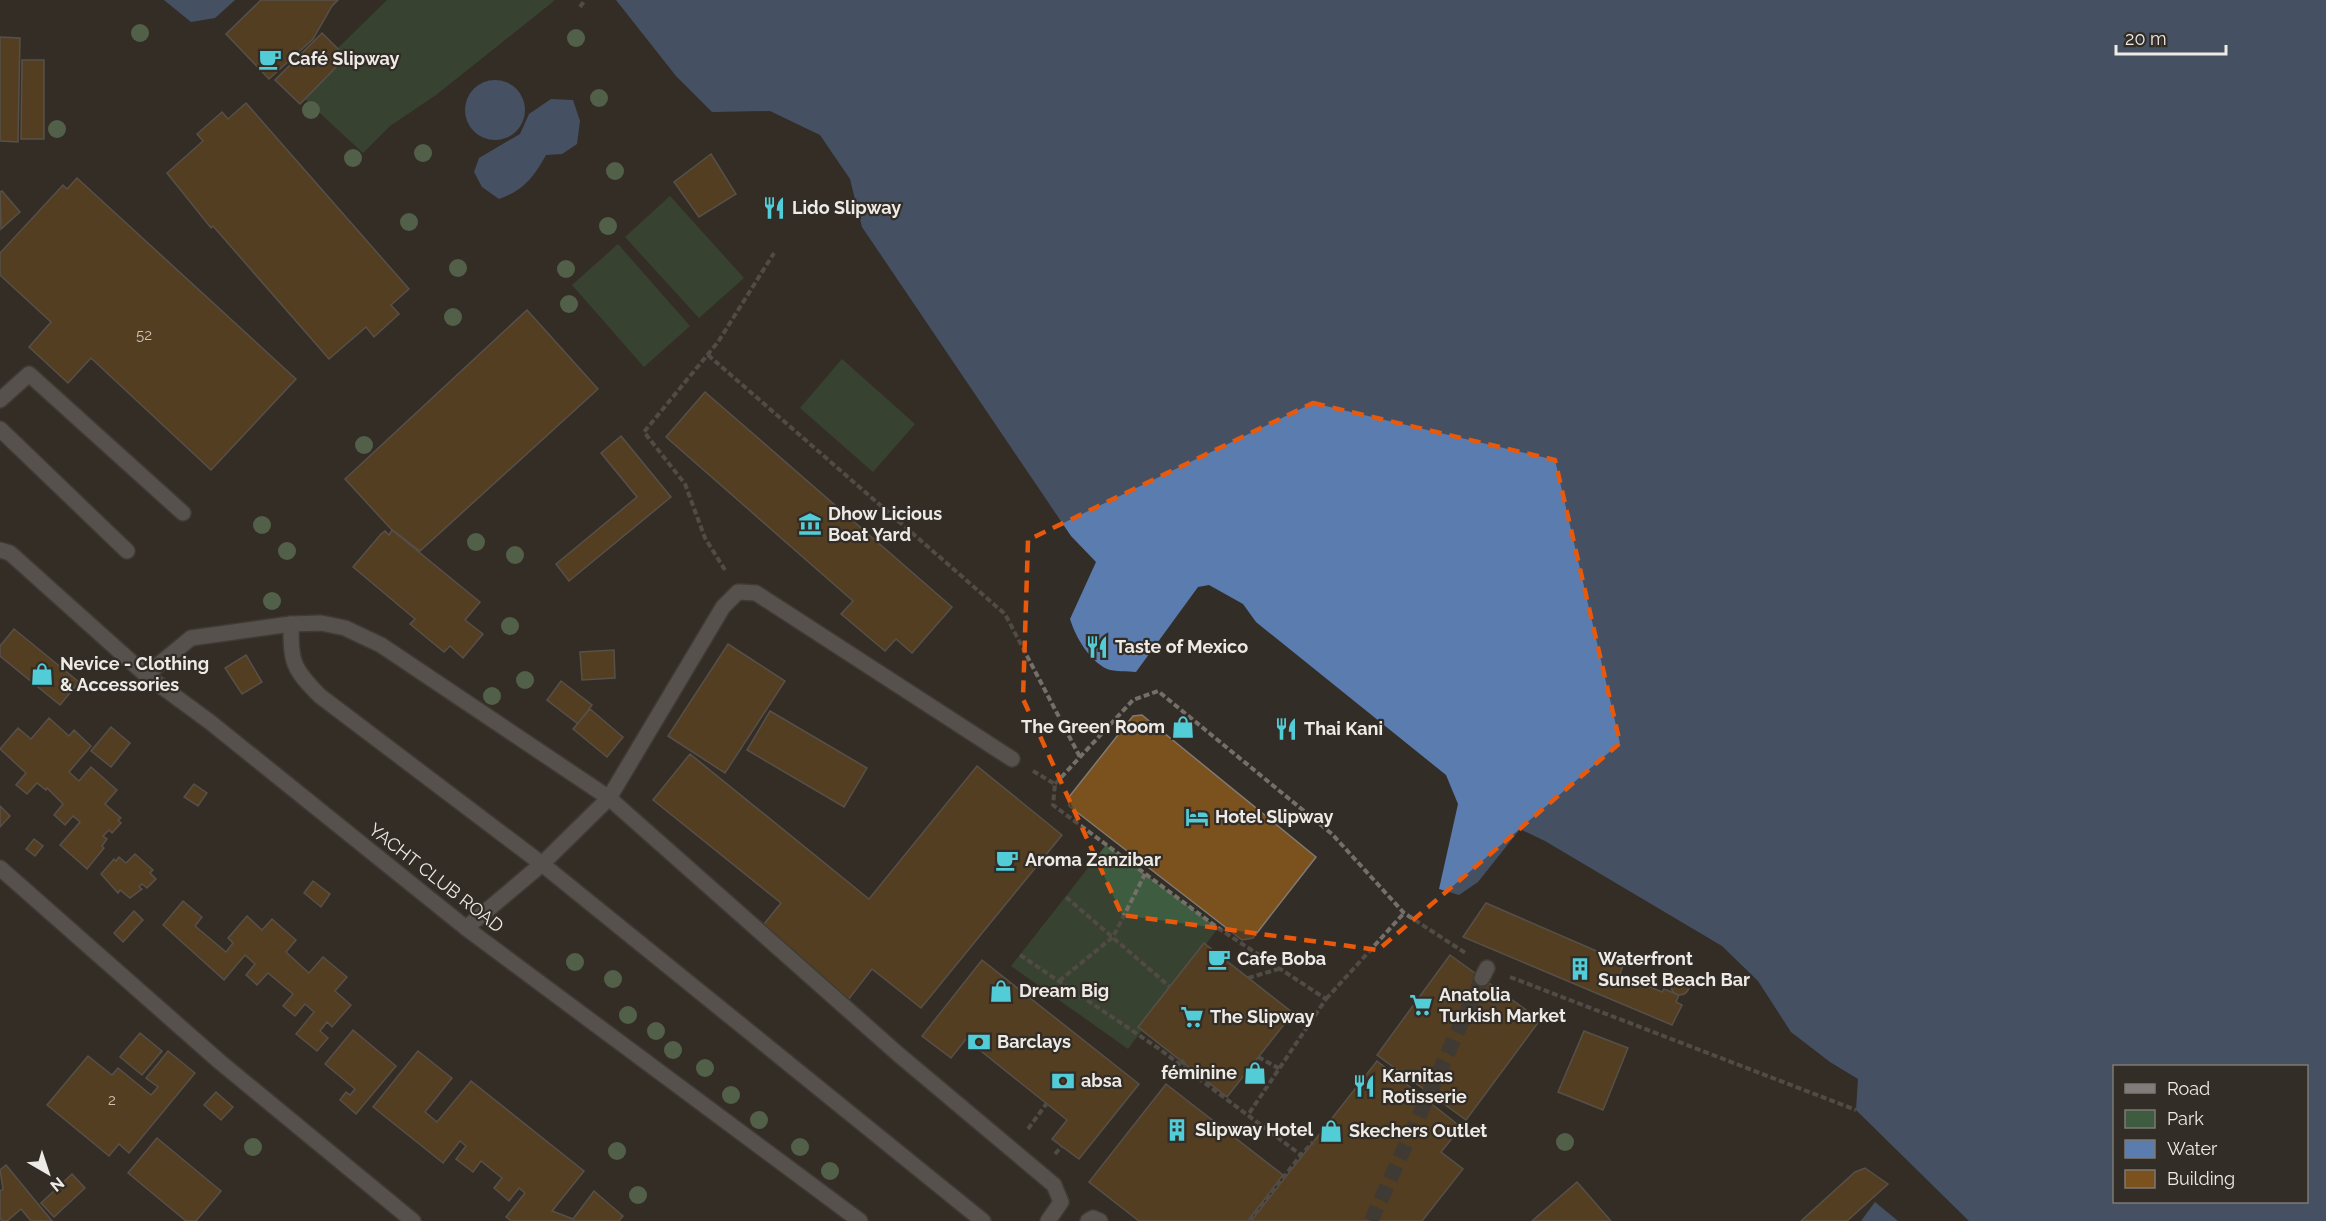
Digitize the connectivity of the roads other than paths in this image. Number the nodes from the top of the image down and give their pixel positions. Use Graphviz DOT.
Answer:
graph roads {
  1 [pos="0,400"];
  2 [pos="0,429"];
  3 [pos="183,513"];
  4 [pos="0,550"];
  5 [pos="127,550"];
  6 [pos="291,624"];
  7 [pos="146,675"];
  8 [pos="1012,759"];
  9 [pos="609,798"];
  10 [pos="542,864"];
  11 [pos="0,868"];
  12 [pos="466,928"];
  13 [pos="413,1221"];
  14 [pos="860,1221"];
  15 [pos="982,1221"];
  16 [pos="1048,1221"];
  17 [pos="1088,1221"];
  18 [pos="1100,1221"];
  1 -- 3 [label="street"];
  2 -- 5 [label="street"];
  4 -- 7 [label="street, YACHT CLUB ROAD"];
  6 -- 7 [label="street"];
  6 -- 9 [label="street"];
  6 -- 10 [label="street"];
  7 -- 12 [label="street, YACHT CLUB ROAD"];
  8 -- 9 [label="street"];
  9 -- 10 [label="street"];
  9 -- 16 [label="street"];
  10 -- 12 [label="street"];
  10 -- 15 [label="street"];
  11 -- 13 [label="street"];
  12 -- 14 [label="street, YACHT CLUB ROAD"];
  17 -- 18 [label="street"];
}
